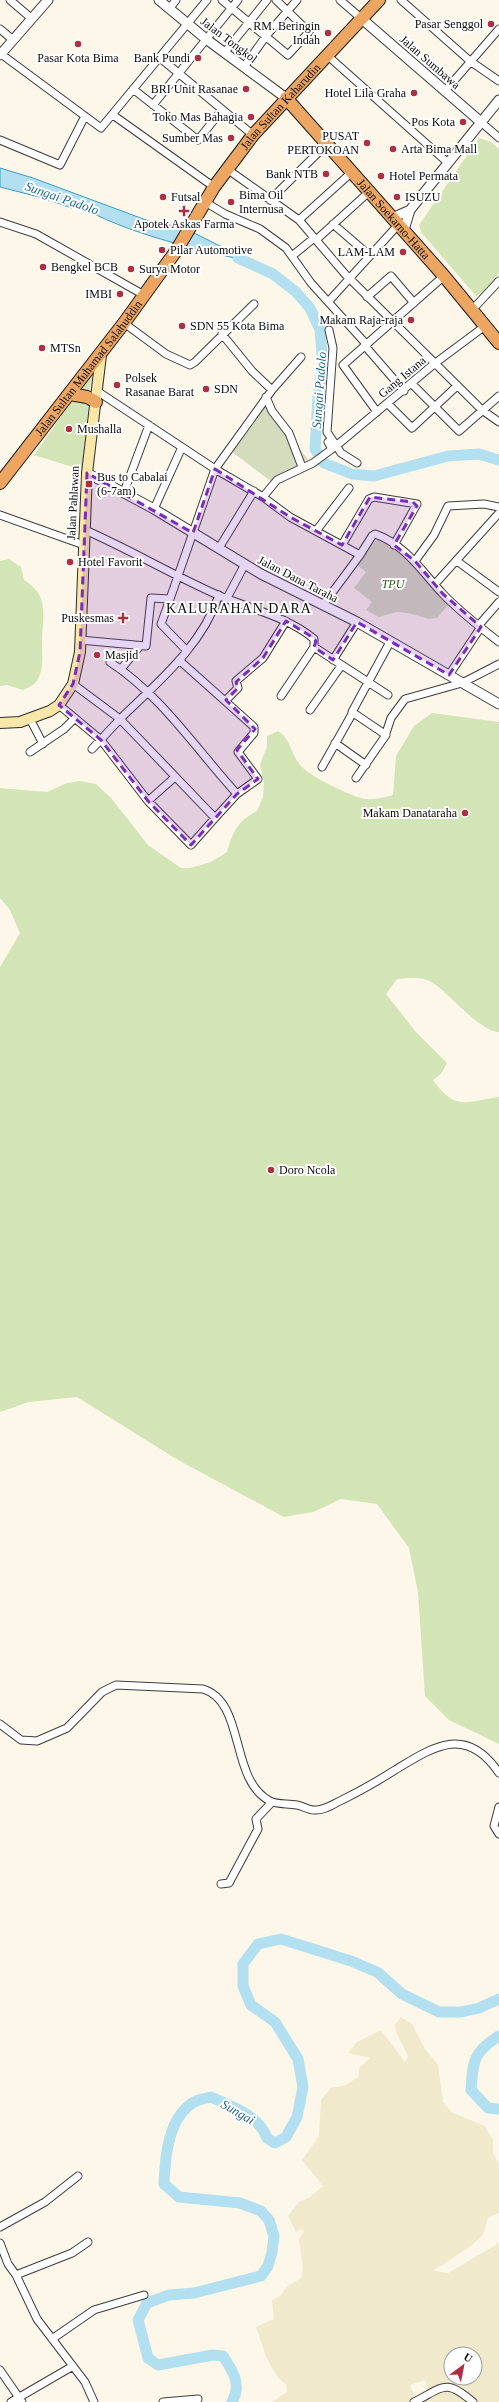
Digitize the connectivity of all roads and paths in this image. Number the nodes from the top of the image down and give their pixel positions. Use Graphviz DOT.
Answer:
graph roads {
  1 [pos="10,0"];
  2 [pos="48,0"];
  3 [pos="159,0"];
  4 [pos="176,0"];
  5 [pos="207,0"];
  6 [pos="222,0"];
  7 [pos="238,0"];
  8 [pos="267,0"];
  9 [pos="276,0"];
  10 [pos="297,0"];
  11 [pos="340,0"];
  12 [pos="378,0"];
  13 [pos="401,0"];
  14 [pos="231,8"];
  15 [pos="169,9"];
  16 [pos="288,11"];
  17 [pos="31,18"];
  18 [pos="362,19"];
  19 [pos="250,22"];
  20 [pos="186,23"];
  21 [pos="0,29"];
  22 [pos="499,30"];
  23 [pos="266,36"];
  24 [pos="206,39"];
  25 [pos="13,40"];
  26 [pos="225,52"];
  27 [pos="1,55"];
  28 [pos="328,56"];
  29 [pos="159,57"];
  30 [pos="470,61"];
  31 [pos="244,67"];
  32 [pos="179,73"];
  33 [pos="499,81"];
  34 [pos="133,89"];
  35 [pos="445,91"];
  36 [pos="286,98"];
  37 [pos="499,100"];
  38 [pos="153,105"];
  39 [pos="222,110"];
  40 [pos="113,115"];
  41 [pos="85,116"];
  42 [pos="482,123"];
  43 [pos="253,135"];
  44 [pos="499,138"];
  45 [pos="0,140"];
  46 [pos="327,144"];
  47 [pos="447,162"];
  48 [pos="227,169"];
  49 [pos="352,172"];
  50 [pos="214,187"];
  51 [pos="370,191"];
  52 [pos="270,200"];
  53 [pos="205,202"];
  54 [pos="410,210"];
  55 [pos="299,220"];
  56 [pos="0,222"];
  57 [pos="193,222"];
  58 [pos="333,224"];
  59 [pos="398,224"];
  60 [pos="315,239"];
  61 [pos="292,256"];
  62 [pos="370,256"];
  63 [pos="444,276"];
  64 [pos="350,278"];
  65 [pos="499,281"];
  66 [pos="144,295"];
  67 [pos="368,297"];
  68 [pos="329,301"];
  69 [pos="414,303"];
  70 [pos="254,304"];
  71 [pos="472,310"];
  72 [pos="392,322"];
  73 [pos="124,323"];
  74 [pos="484,326"];
  75 [pos="329,330"];
  76 [pos="222,334"];
  77 [pos="499,343"];
  78 [pos="366,346"];
  79 [pos="101,355"];
  80 [pos="301,357"];
  81 [pos="434,364"];
  82 [pos="412,384"];
  83 [pos="457,386"];
  84 [pos="272,390"];
  85 [pos="404,391"];
  86 [pos="70,394"];
  87 [pos="96,396"];
  88 [pos="499,396"];
  89 [pos="266,397"];
  90 [pos="388,404"];
  91 [pos="434,407"];
  92 [pos="482,410"];
  93 [pos="377,412"];
  94 [pos="499,422"];
  95 [pos="149,425"];
  96 [pos="182,446"];
  97 [pos="333,449"];
  98 [pos="357,463"];
  99 [pos="302,467"];
  100 [pos="215,469"];
  101 [pos="87,473"];
  102 [pos="1,479"];
  103 [pos="349,488"];
  104 [pos="254,491"];
  105 [pos="124,492"];
  106 [pos="263,497"];
  107 [pos="499,507"];
  108 [pos="154,509"];
  109 [pos="499,513"];
  110 [pos="0,515"];
  111 [pos="85,530"];
  112 [pos="316,531"];
  113 [pos="193,533"];
  114 [pos="84,545"];
  115 [pos="342,545"];
  116 [pos="394,545"];
  117 [pos="219,548"];
  118 [pos="360,555"];
  119 [pos="415,561"];
  120 [pos="457,561"];
  121 [pos="245,564"];
  122 [pos="178,575"];
  123 [pos="435,584"];
  124 [pos="499,592"];
  125 [pos="219,595"];
  126 [pos="227,598"];
  127 [pos="170,599"];
  128 [pos="499,602"];
  129 [pos="323,605"];
  130 [pos="286,621"];
  131 [pos="357,622"];
  132 [pos="480,626"];
  133 [pos="80,640"];
  134 [pos="390,642"];
  135 [pos="499,642"];
  136 [pos="140,646"];
  137 [pos="314,647"];
  138 [pos="187,651"];
  139 [pos="179,660"];
  140 [pos="333,660"];
  141 [pos="110,662"];
  142 [pos="499,664"];
  143 [pos="341,666"];
  144 [pos="121,669"];
  145 [pos="449,675"];
  146 [pos="369,682"];
  147 [pos="462,683"];
  148 [pos="74,684"];
  149 [pos="147,692"];
  150 [pos="281,696"];
  151 [pos="388,696"];
  152 [pos="226,700"];
  153 [pos="499,704"];
  154 [pos="59,705"];
  155 [pos="310,710"];
  156 [pos="352,714"];
  157 [pos="75,718"];
  158 [pos="120,719"];
  159 [pos="30,720"];
  160 [pos="0,723"];
  161 [pos="386,733"];
  162 [pos="101,740"];
  163 [pos="335,743"];
  164 [pos="43,744"];
  165 [pos="92,749"];
  166 [pos="30,752"];
  167 [pos="366,765"];
  168 [pos="322,768"];
  169 [pos="174,777"];
  170 [pos="356,778"];
  171 [pos="237,794"];
  172 [pos="148,801"];
  173 [pos="215,818"];
  174 [pos="0,1724"];
  175 [pos="499,1773"];
  176 [pos="272,1802"];
  177 [pos="499,1807"];
  178 [pos="499,1834"];
  179 [pos="221,1884"];
  180 [pos="78,2176"];
  181 [pos="0,2226"];
  182 [pos="88,2242"];
  183 [pos="0,2244"];
  184 [pos="16,2274"];
  185 [pos="144,2295"];
  186 [pos="52,2339"];
  187 [pos="73,2366"];
  188 [pos="0,2370"];
  189 [pos="20,2399"];
  190 [pos="198,2399"];
  191 [pos="11,2402"];
  192 [pos="94,2402"];
  193 [pos="163,2402"];
  194 [pos="414,2402"];
  195 [pos="473,2402"];
  1 -- 17 [label="street"];
  2 -- 17 [label="street"];
  3 -- 15 [label="street, Jalan Tongkol"];
  4 -- 15 [label="street"];
  5 -- 20 [label="street"];
  6 -- 14 [label="street"];
  7 -- 14 [label="street"];
  8 -- 19 [label="street"];
  9 -- 16 [label="street"];
  10 -- 16 [label="street"];
  11 -- 18 [label="street"];
  12 -- 18 [label="highway, Jalan Sultan Kaharudin"];
  13 -- 30 [label="street"];
  14 -- 19 [label="street"];
  14 -- 24 [label="street"];
  15 -- 20 [label="street, Jalan Tongkol"];
  16 -- 23 [label="street"];
  16 -- 23 [label="street"];
  17 -- 25 [label="street"];
  18 -- 28 [label="highway, Jalan Sultan Kaharudin"];
  18 -- 35 [label="street, Jalan Sumbawa"];
  19 -- 23 [label="street"];
  19 -- 26 [label="street"];
  20 -- 24 [label="street, Jalan Tongkol"];
  20 -- 29 [label="street"];
  21 -- 25 [label="street"];
  22 -- 30 [label="street"];
  23 -- 31 [label="street"];
  24 -- 26 [label="street, Jalan Tongkol"];
  24 -- 32 [label="street"];
  25 -- 27 [label="street"];
  26 -- 31 [label="street, Jalan Tongkol"];
  27 -- 41 [label="street"];
  28 -- 36 [label="highway, Jalan Sultan Kaharudin"];
  28 -- 47 [label="street"];
  29 -- 32 [label="street"];
  29 -- 34 [label="street"];
  30 -- 33 [label="street"];
  30 -- 35 [label="street"];
  31 -- 36 [label="street, Jalan Tongkol"];
  32 -- 38 [label="street"];
  32 -- 39 [label="street"];
  34 -- 38 [label="street"];
  34 -- 40 [label="street"];
  35 -- 42 [label="street, Jalan Sumbawa"];
  36 -- 43 [label="highway, Jalan Sultan Kaharudin"];
  36 -- 46 [label="highway, Jalan Soekarno-Hatta"];
  37 -- 42 [label="street"];
  38 -- 39 [label="street"];
  39 -- 43 [label="street"];
  40 -- 41 [label="street"];
  40 -- 50 [label="street"];
  41 -- 45 [label="street"];
  42 -- 44 [label="street"];
  42 -- 47 [label="street"];
  43 -- 48 [label="highway, Jalan Sultan Kaharudin"];
  46 -- 49 [label="highway, Jalan Soekarno-Hatta"];
  46 -- 52 [label="street"];
  47 -- 54 [label="street"];
  48 -- 50 [label="highway, Jalan Sultan Kaharudin"];
  48 -- 52 [label="street"];
  49 -- 51 [label="highway, Jalan Soekarno-Hatta"];
  49 -- 55 [label="street"];
  50 -- 53 [label="highway, Jalan Sultan Kaharudin"];
  51 -- 58 [label="street"];
  51 -- 59 [label="highway, Jalan Soekarno-Hatta"];
  52 -- 55 [label="street"];
  53 -- 57 [label="highway, Jalan Sultan Kaharudin"];
  53 -- 61 [label="street"];
  54 -- 59 [label="street"];
  54 -- 59 [label="street"];
  55 -- 60 [label="street"];
  56 -- 66 [label="street"];
  57 -- 66 [label="highway, Jalan Sultan Muhamad Salahuddin"];
  58 -- 60 [label="street"];
  58 -- 62 [label="street"];
  59 -- 62 [label="street"];
  59 -- 63 [label="highway, Jalan Soekarno-Hatta"];
  60 -- 61 [label="street"];
  60 -- 64 [label="street"];
  61 -- 68 [label="street"];
  62 -- 64 [label="street"];
  63 -- 69 [label="street"];
  63 -- 71 [label="highway, Jalan Soekarno-Hatta"];
  64 -- 67 [label="street"];
  64 -- 68 [label="street"];
  65 -- 71 [label="street"];
  66 -- 73 [label="highway, Jalan Sultan Muhamad Salahuddin"];
  67 -- 69 [label="street"];
  67 -- 72 [label="street"];
  68 -- 78 [label="street"];
  69 -- 72 [label="street"];
  70 -- 76 [label="street"];
  71 -- 74 [label="highway, Jalan Soekarno-Hatta"];
  72 -- 78 [label="street"];
  72 -- 81 [label="street"];
  73 -- 76 [label="street"];
  73 -- 79 [label="highway, Jalan Sultan Muhamad Salahuddin"];
  74 -- 77 [label="highway, Jalan Soekarno-Hatta"];
  74 -- 81 [label="street, Gang Istana"];
  75 -- 97 [label="street"];
  76 -- 84 [label="street"];
  78 -- 85 [label="street"];
  78 -- 93 [label="street"];
  79 -- 86 [label="highway, Jalan Sultan Muhamad Salahuddin"];
  79 -- 87 [label="main road, Jalan Pahlawan"];
  80 -- 84 [label="street"];
  81 -- 82 [label="street, Gang Istana"];
  81 -- 83 [label="street"];
  82 -- 85 [label="street, Gang Istana"];
  82 -- 91 [label="street"];
  83 -- 91 [label="street"];
  83 -- 92 [label="street"];
  84 -- 89 [label="street"];
  85 -- 90 [label="street, Gang Istana"];
  86 -- 87 [label="highway"];
  86 -- 102 [label="highway, Jalan Sultan Muhamad Salahuddin"];
  87 -- 95 [label="street"];
  87 -- 101 [label="main road, Jalan Pahlawan"];
  88 -- 92 [label="street"];
  89 -- 99 [label="street"];
  89 -- 100 [label="street"];
  90 -- 91 [label="street"];
  90 -- 93 [label="street, Gang Istana"];
  91 -- 92 [label="street"];
  92 -- 94 [label="street"];
  93 -- 97 [label="street, Gang Istana"];
  95 -- 96 [label="street"];
  95 -- 105 [label="street"];
  96 -- 100 [label="street"];
  96 -- 108 [label="street"];
  97 -- 98 [label="street"];
  97 -- 99 [label="street, Gang Istana"];
  99 -- 106 [label="street, Gang Istana"];
  100 -- 104 [label="street"];
  100 -- 113 [label="street"];
  101 -- 105 [label="street, Jalan Dana Taraha"];
  101 -- 111 [label="main road, Jalan Pahlawan"];
  103 -- 112 [label="street"];
  104 -- 106 [label="street"];
  104 -- 117 [label="street"];
  105 -- 108 [label="street, Jalan Dana Taraha"];
  106 -- 112 [label="street"];
  107 -- 119 [label="street"];
  108 -- 113 [label="street, Jalan Dana Taraha"];
  109 -- 120 [label="street"];
  110 -- 114 [label="street"];
  111 -- 114 [label="main road, Jalan Pahlawan"];
  111 -- 122 [label="street"];
  112 -- 115 [label="street"];
  113 -- 117 [label="street, Jalan Dana Taraha"];
  113 -- 122 [label="street"];
  114 -- 133 [label="main road, Jalan Pahlawan"];
  115 -- 116 [label="street"];
  115 -- 118 [label="street"];
  116 -- 118 [label="street"];
  116 -- 119 [label="street"];
  117 -- 121 [label="street, Jalan Dana Taraha"];
  118 -- 129 [label="street"];
  119 -- 123 [label="street"];
  120 -- 123 [label="street"];
  120 -- 124 [label="street"];
  121 -- 126 [label="street"];
  121 -- 129 [label="street, Jalan Dana Taraha"];
  122 -- 125 [label="street"];
  122 -- 127 [label="street"];
  123 -- 132 [label="street"];
  125 -- 126 [label="street"];
  125 -- 138 [label="street"];
  126 -- 130 [label="street"];
  127 -- 136 [label="street"];
  127 -- 138 [label="street"];
  128 -- 132 [label="street"];
  129 -- 131 [label="street, Jalan Dana Taraha"];
  130 -- 137 [label="street"];
  130 -- 152 [label="street"];
  131 -- 134 [label="street, Jalan Dana Taraha"];
  131 -- 140 [label="street"];
  132 -- 135 [label="street"];
  132 -- 145 [label="street"];
  133 -- 136 [label="street"];
  133 -- 148 [label="main road, Jalan Pahlawan"];
  134 -- 145 [label="street, Jalan Dana Taraha"];
  134 -- 146 [label="street"];
  136 -- 144 [label="street"];
  137 -- 140 [label="street"];
  137 -- 150 [label="street"];
  138 -- 139 [label="street"];
  139 -- 149 [label="street"];
  139 -- 152 [label="street"];
  140 -- 143 [label="street"];
  141 -- 144 [label="street"];
  142 -- 147 [label="street"];
  143 -- 146 [label="street"];
  143 -- 155 [label="street"];
  144 -- 149 [label="street"];
  145 -- 147 [label="street, Jalan Dana Taraha"];
  146 -- 151 [label="street"];
  146 -- 156 [label="street"];
  147 -- 153 [label="street, Jalan Dana Taraha"];
  147 -- 161 [label="street"];
  148 -- 154 [label="main road, Jalan Pahlawan"];
  148 -- 158 [label="street"];
  149 -- 158 [label="street"];
  149 -- 171 [label="street"];
  152 -- 171 [label="street"];
  154 -- 157 [label="street"];
  154 -- 159 [label="main road, Jalan Pahlawan"];
  156 -- 161 [label="street"];
  156 -- 163 [label="street"];
  157 -- 162 [label="street"];
  157 -- 164 [label="street"];
  158 -- 162 [label="street"];
  158 -- 169 [label="street"];
  159 -- 160 [label="main road, Jalan Pahlawan"];
  159 -- 164 [label="street"];
  161 -- 167 [label="street"];
  162 -- 165 [label="street"];
  162 -- 172 [label="street"];
  163 -- 167 [label="street"];
  163 -- 168 [label="street"];
  164 -- 166 [label="street"];
  167 -- 170 [label="street"];
  169 -- 172 [label="street"];
  169 -- 173 [label="street"];
  171 -- 173 [label="street"];
  172 -- 173 [label="street"];
  174 -- 176 [label="street"];
  175 -- 176 [label="street"];
  176 -- 179 [label="street"];
  177 -- 178 [label="street"];
  180 -- 181 [label="street"];
  182 -- 184 [label="street"];
  183 -- 184 [label="street"];
  184 -- 186 [label="street"];
  185 -- 186 [label="street"];
  186 -- 187 [label="street"];
  187 -- 189 [label="street"];
  187 -- 192 [label="street"];
  188 -- 189 [label="street"];
  189 -- 191 [label="street"];
  190 -- 193 [label="street"];
  194 -- 195 [label="street"];
}
